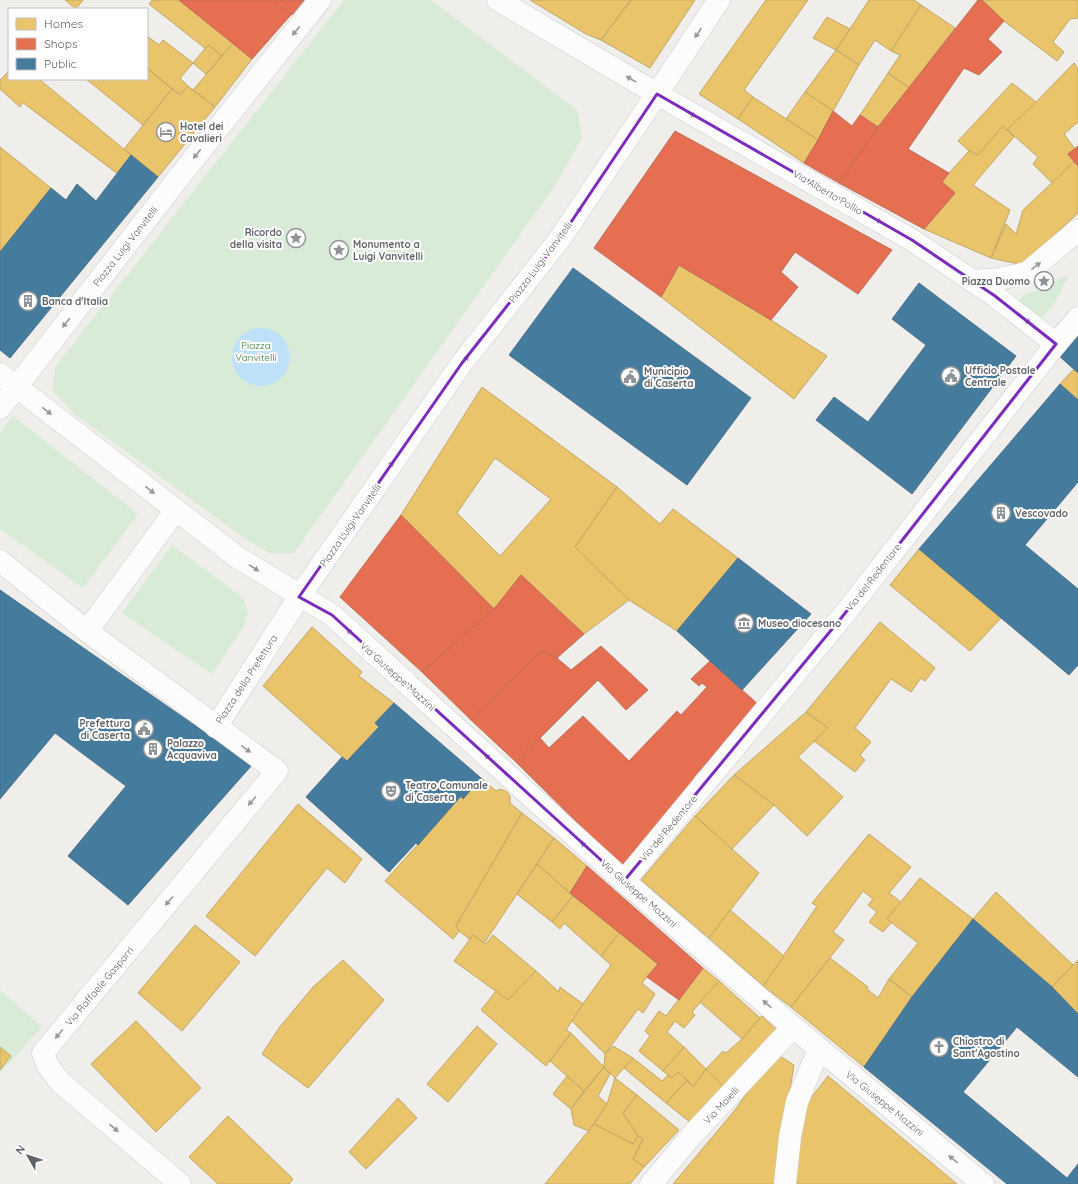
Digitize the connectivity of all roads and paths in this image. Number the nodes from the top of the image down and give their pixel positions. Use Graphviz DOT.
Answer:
graph roads {
  1 [pos="320,0"];
  2 [pos="498,0"];
  3 [pos="719,0"];
  4 [pos="657,94"];
  5 [pos="1078,230"];
  6 [pos="972,281"];
  7 [pos="1078,318"];
  8 [pos="1056,344"];
  9 [pos="8,380"];
  10 [pos="0,408"];
  11 [pos="176,510"];
  12 [pos="0,561"];
  13 [pos="313,579"];
  14 [pos="299,597"];
  15 [pos="87,631"];
  16 [pos="216,727"];
  17 [pos="624,881"];
  18 [pos="792,1027"];
  19 [pos="819,1049"];
  20 [pos="180,1184"];
  21 [pos="651,1184"];
  22 [pos="785,1184"];
  23 [pos="983,1184"];
  1 -- 9 [label="street, Piazza Luigi Vanvitelli, one-way"];
  4 -- 2 [label="street, one-way"];
  3 -- 4 [label="street, Piazza Luigi Vanvitelli, one-way"];
  4 -- 6 [label="street, Via Alberto Pollio, one-way"];
  13 -- 4 [label="street, Piazza Luigi Vanvitelli, one-way"];
  6 -- 5 [label="street, one-way"];
  6 -- 8 [label="street, Via Alberto Pollio, one-way"];
  7 -- 8 [label="street"];
  8 -- 17 [label="street, Via del Redentore"];
  9 -- 10 [label="street"];
  9 -- 11 [label="street, one-way"];
  11 -- 14 [label="street, one-way"];
  11 -- 15 [label="street"];
  12 -- 15 [label="street, Piazza della Prefettura"];
  13 -- 14 [label="street, Piazza della Prefettura"];
  14 -- 16 [label="street, Piazza della Prefettura"];
  17 -- 14 [label="street, Via Giuseppe Mazzini, one-way"];
  15 -- 16 [label="street, Piazza della Prefettura"];
  16 -- 20 [label="street, Via Raffaele Gasparri, one-way"];
  18 -- 17 [label="street, Via Giuseppe Mazzini, one-way"];
  18 -- 19 [label="street, Via Giuseppe Mazzini"];
  18 -- 21 [label="street, Via Maielli"];
  19 -- 22 [label="street"];
  23 -- 19 [label="street, Via Giuseppe Mazzini, one-way"];
}
